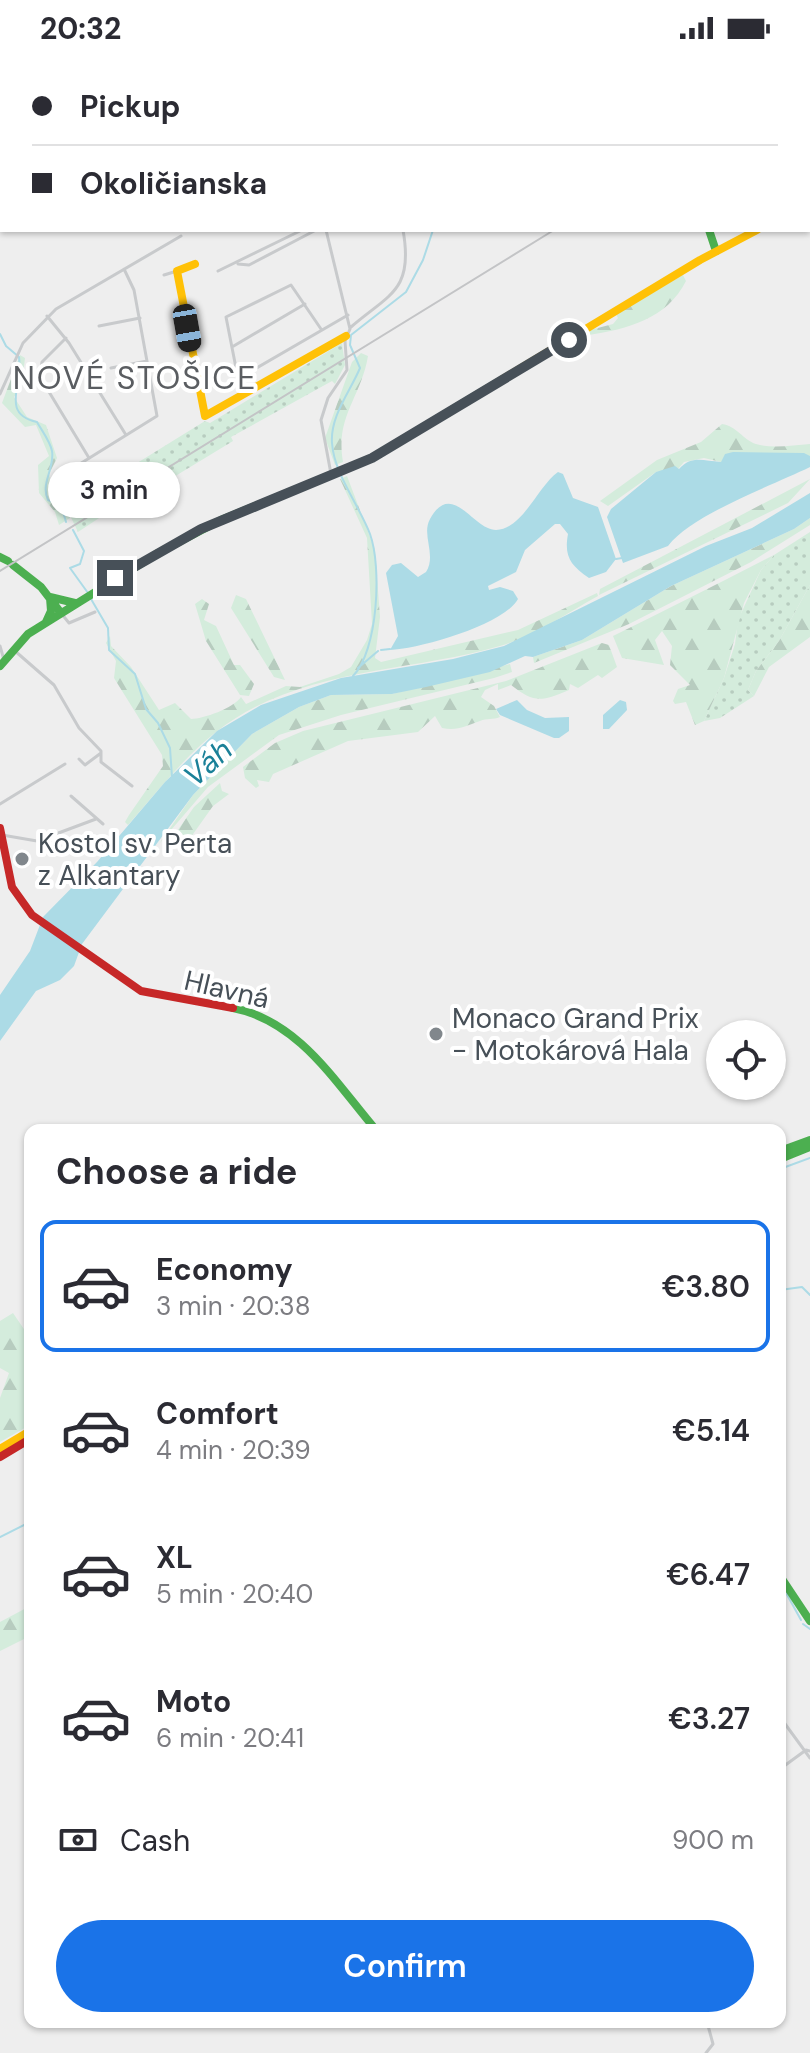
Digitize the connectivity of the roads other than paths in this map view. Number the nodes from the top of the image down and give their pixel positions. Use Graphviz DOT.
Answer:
graph roads {
  1 [pos="298,232"];
  2 [pos="312,232"];
  3 [pos="327,232"];
  4 [pos="403,232"];
  5 [pos="710,232"];
  6 [pos="753,232"];
  7 [pos="181,236"];
  8 [pos="716,251"];
  9 [pos="195,264"];
  10 [pos="238,264"];
  11 [pos="124,269"];
  12 [pos="177,271"];
  13 [pos="218,271"];
  14 [pos="164,275"];
  15 [pos="305,304"];
  16 [pos="348,315"];
  17 [pos="47,316"];
  18 [pos="140,318"];
  19 [pos="101,324"];
  20 [pos="321,329"];
  21 [pos="348,332"];
  22 [pos="66,338"];
  23 [pos="232,347"];
  24 [pos="147,361"];
  25 [pos="113,366"];
  26 [pos="0,394"];
  27 [pos="126,435"];
  28 [pos="89,458"];
  29 [pos="62,475"];
  30 [pos="338,475"];
  31 [pos="7,561"];
  32 [pos="50,597"];
  33 [pos="76,603"];
  34 [pos="95,612"];
  35 [pos="61,613"];
  36 [pos="46,622"];
  37 [pos="0,646"];
  38 [pos="13,649"];
  39 [pos="2,663"];
  40 [pos="101,753"];
  41 [pos="79,759"];
  42 [pos="65,764"];
  43 [pos="132,786"];
  44 [pos="71,796"];
  45 [pos="0,804"];
  46 [pos="96,819"];
  47 [pos="103,824"];
  48 [pos="1,832"];
  49 [pos="2,852"];
  50 [pos="371,1124"];
  51 [pos="810,1140"];
  52 [pos="810,1147"];
  53 [pos="786,1149"];
  54 [pos="786,1157"];
  55 [pos="24,1435"];
  56 [pos="24,1443"];
  57 [pos="0,1449"];
  58 [pos="0,1457"];
  59 [pos="786,1585"];
  60 [pos="810,1621"];
  61 [pos="786,1724"];
  62 [pos="808,1750"];
  63 [pos="810,1758"];
  64 [pos="786,1765"];
  65 [pos="709,2028"];
  66 [pos="706,2053"];
  1 -- 10 [label="street"];
  2 -- 10 [label="street"];
  3 -- 16 [label="street"];
  4 -- 21 [label="street"];
  5 -- 8 [label="main road"];
  6 -- 8 [label="main road"];
  7 -- 11 [label="street"];
  8 -- 30 [label="main road"];
  9 -- 12 [label="main road"];
  10 -- 13 [label="street"];
  11 -- 17 [label="street"];
  11 -- 18 [label="street"];
  12 -- 14 [label="street"];
  12 -- 21 [label="main road"];
  15 -- 20 [label="street"];
  15 -- 23 [label="street"];
  15 -- 23 [label="street"];
  16 -- 20 [label="street"];
  16 -- 21 [label="street"];
  17 -- 22 [label="street"];
  17 -- 26 [label="street"];
  18 -- 19 [label="street"];
  18 -- 24 [label="street"];
  20 -- 23 [label="street"];
  21 -- 30 [label="street"];
  22 -- 27 [label="street"];
  22 -- 28 [label="street"];
  24 -- 25 [label="street"];
  24 -- 27 [label="street"];
  27 -- 28 [label="street"];
  28 -- 29 [label="street"];
  30 -- 33 [label="main road"];
  31 -- 32 [label="main road"];
  32 -- 33 [label="main road"];
  32 -- 35 [label="main road"];
  32 -- 36 [label="main road"];
  33 -- 35 [label="main road"];
  34 -- 35 [label="street"];
  35 -- 36 [label="main road"];
  36 -- 38 [label="main road"];
  37 -- 39 [label="street"];
  38 -- 39 [label="main road"];
  38 -- 40 [label="street"];
  40 -- 41 [label="street"];
  40 -- 43 [label="street"];
  42 -- 45 [label="street"];
  44 -- 46 [label="street"];
  46 -- 47 [label="street"];
  46 -- 48 [label="street"];
  48 -- 49 [label="main road, Hlavná"];
  49 -- 50 [label="main road, Hlavná"];
  51 -- 53 [label="main road"];
  52 -- 54 [label="main road"];
  55 -- 57 [label="main road"];
  56 -- 58 [label="main road"];
  59 -- 60 [label="main road"];
  61 -- 62 [label="street"];
  62 -- 63 [label="street"];
  62 -- 64 [label="street"];
  65 -- 66 [label="street"];
}
